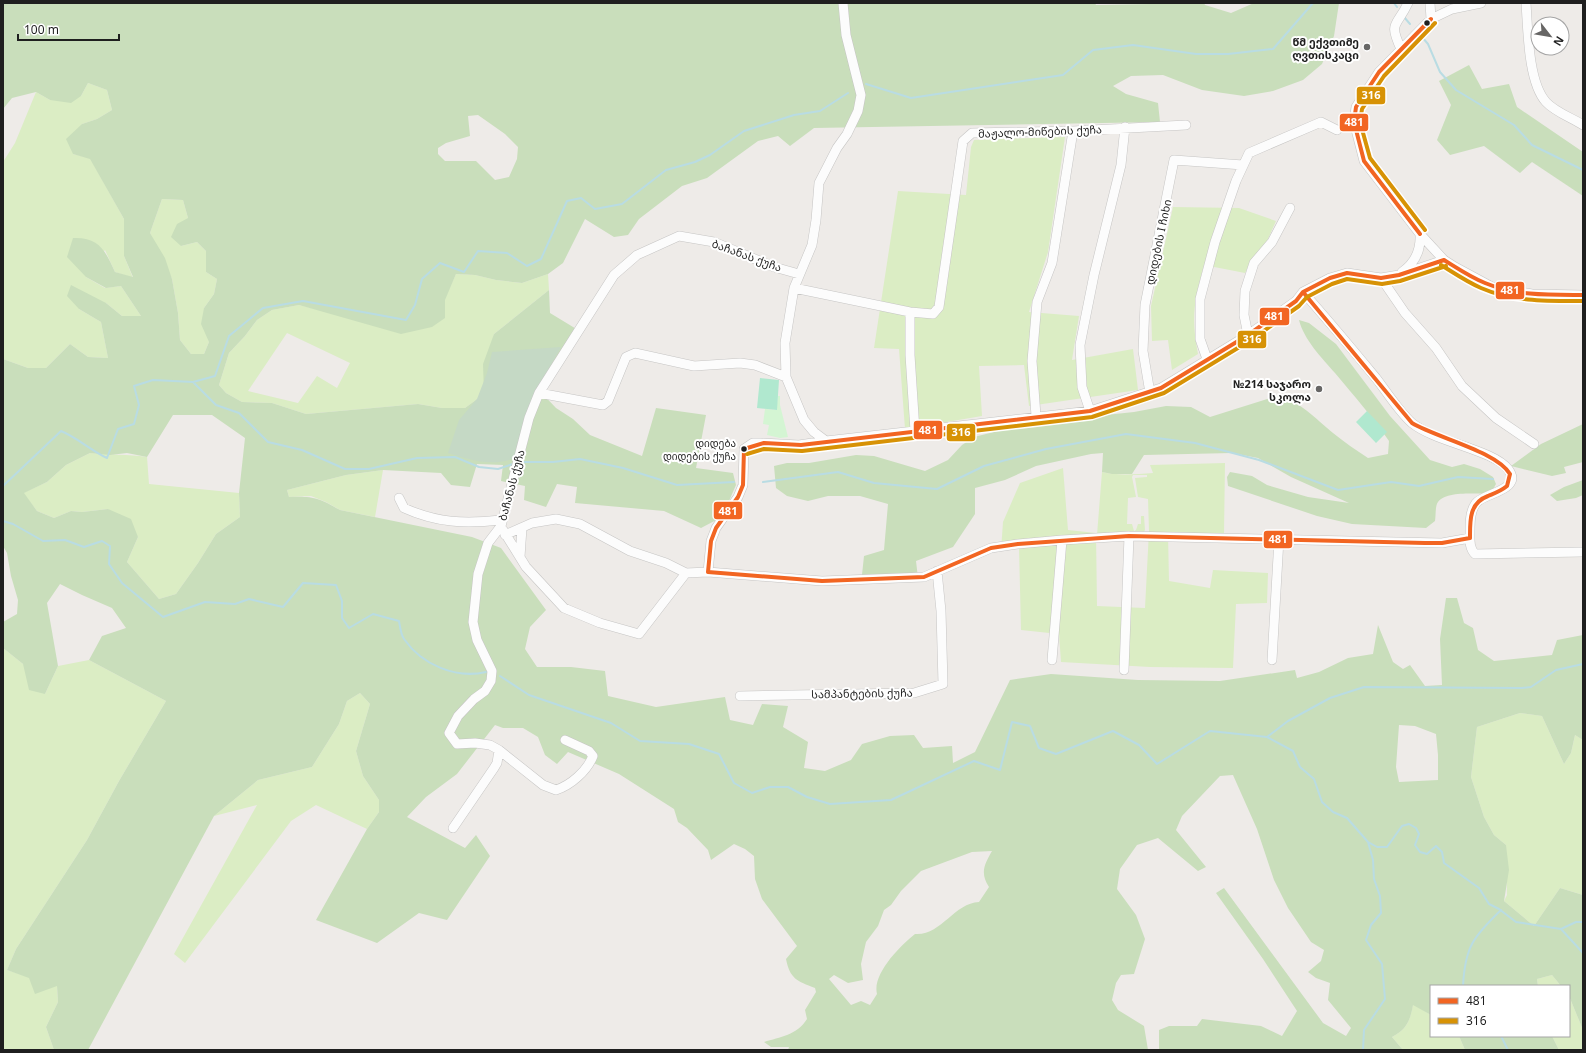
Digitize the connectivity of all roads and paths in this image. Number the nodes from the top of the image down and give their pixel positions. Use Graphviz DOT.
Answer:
graph roads {
  1 [pos="843,3"];
  2 [pos="1408,3"];
  3 [pos="1430,3"];
  4 [pos="1481,3"];
  5 [pos="1526,3"];
  6 [pos="1431,19"];
  7 [pos="1401,49"];
  8 [pos="1186,125"];
  9 [pos="1583,125"];
  10 [pos="1125,127"];
  11 [pos="1337,130"];
  12 [pos="1073,131"];
  13 [pos="1243,165"];
  14 [pos="1290,208"];
  15 [pos="1420,234"];
  16 [pos="1444,260"];
  17 [pos="799,274"];
  18 [pos="1399,275"];
  19 [pos="1380,278"];
  20 [pos="794,288"];
  21 [pos="1303,292"];
  22 [pos="1583,295"];
  23 [pos="910,312"];
  24 [pos="1248,334"];
  25 [pos="1207,359"];
  26 [pos="786,377"];
  27 [pos="539,393"];
  28 [pos="1150,393"];
  29 [pos="1090,411"];
  30 [pos="1036,416"];
  31 [pos="915,431"];
  32 [pos="826,440"];
  33 [pos="1534,444"];
  34 [pos="399,498"];
  35 [pos="501,523"];
  36 [pos="522,528"];
  37 [pos="505,535"];
  38 [pos="1129,536"];
  39 [pos="1470,538"];
  40 [pos="1279,539"];
  41 [pos="1062,540"];
  42 [pos="1583,552"];
  43 [pos="520,558"];
  44 [pos="708,572"];
  45 [pos="937,572"];
  46 [pos="686,573"];
  47 [pos="1052,660"];
  48 [pos="1272,660"];
  49 [pos="1124,670"];
  50 [pos="740,696"];
  51 [pos="565,740"];
  52 [pos="499,750"];
  53 [pos="453,828"];
  1 -- 17 [label="street"];
  2 -- 7 [label="street"];
  3 -- 6 [label="street"];
  4 -- 6 [label="street"];
  5 -- 9 [label="street"];
  6 -- 7 [label="street"];
  7 -- 15 [label="street"];
  8 -- 10 [label="street, მაჟალო-მიწების ქუჩა"];
  10 -- 12 [label="street, მაჟალო-მიწების ქუჩა"];
  10 -- 29 [label="street"];
  11 -- 13 [label="street"];
  12 -- 23 [label="street, მაჟალო-მიწების ქუჩა"];
  12 -- 30 [label="street"];
  13 -- 25 [label="street"];
  13 -- 28 [label="street, დიდების I ჩიხი"];
  14 -- 24 [label="street"];
  15 -- 16 [label="street"];
  15 -- 18 [label="street"];
  16 -- 18 [label="street"];
  16 -- 22 [label="street"];
  17 -- 20 [label="street"];
  17 -- 27 [label="street, ბაჩანას ქუჩა"];
  18 -- 19 [label="street"];
  19 -- 21 [label="street"];
  19 -- 33 [label="street"];
  20 -- 23 [label="street, მაჟალო-მიწების ქუჩა"];
  20 -- 26 [label="street"];
  21 -- 24 [label="street"];
  21 -- 39 [label="street"];
  23 -- 31 [label="street"];
  24 -- 25 [label="street"];
  25 -- 28 [label="street"];
  26 -- 27 [label="street"];
  26 -- 32 [label="street"];
  27 -- 35 [label="street, ბაჩანას ქუჩა"];
  28 -- 29 [label="street"];
  29 -- 30 [label="street"];
  30 -- 31 [label="street"];
  31 -- 32 [label="street"];
  32 -- 44 [label="street"];
  34 -- 35 [label="street"];
  35 -- 37 [label="street"];
  35 -- 52 [label="street, ბაჩანას ქუჩა"];
  36 -- 37 [label="street"];
  36 -- 43 [label="street"];
  36 -- 46 [label="street"];
  37 -- 43 [label="street"];
  38 -- 40 [label="street"];
  38 -- 41 [label="street"];
  38 -- 49 [label="street"];
  39 -- 40 [label="street"];
  39 -- 42 [label="street"];
  40 -- 48 [label="street"];
  41 -- 45 [label="street"];
  41 -- 47 [label="street"];
  43 -- 46 [label="street"];
  44 -- 45 [label="street"];
  44 -- 46 [label="street"];
  45 -- 50 [label="street, სამპანტების ქუჩა"];
  51 -- 52 [label="street, ბაჩანას ქუჩა"];
  52 -- 53 [label="street"];
}
